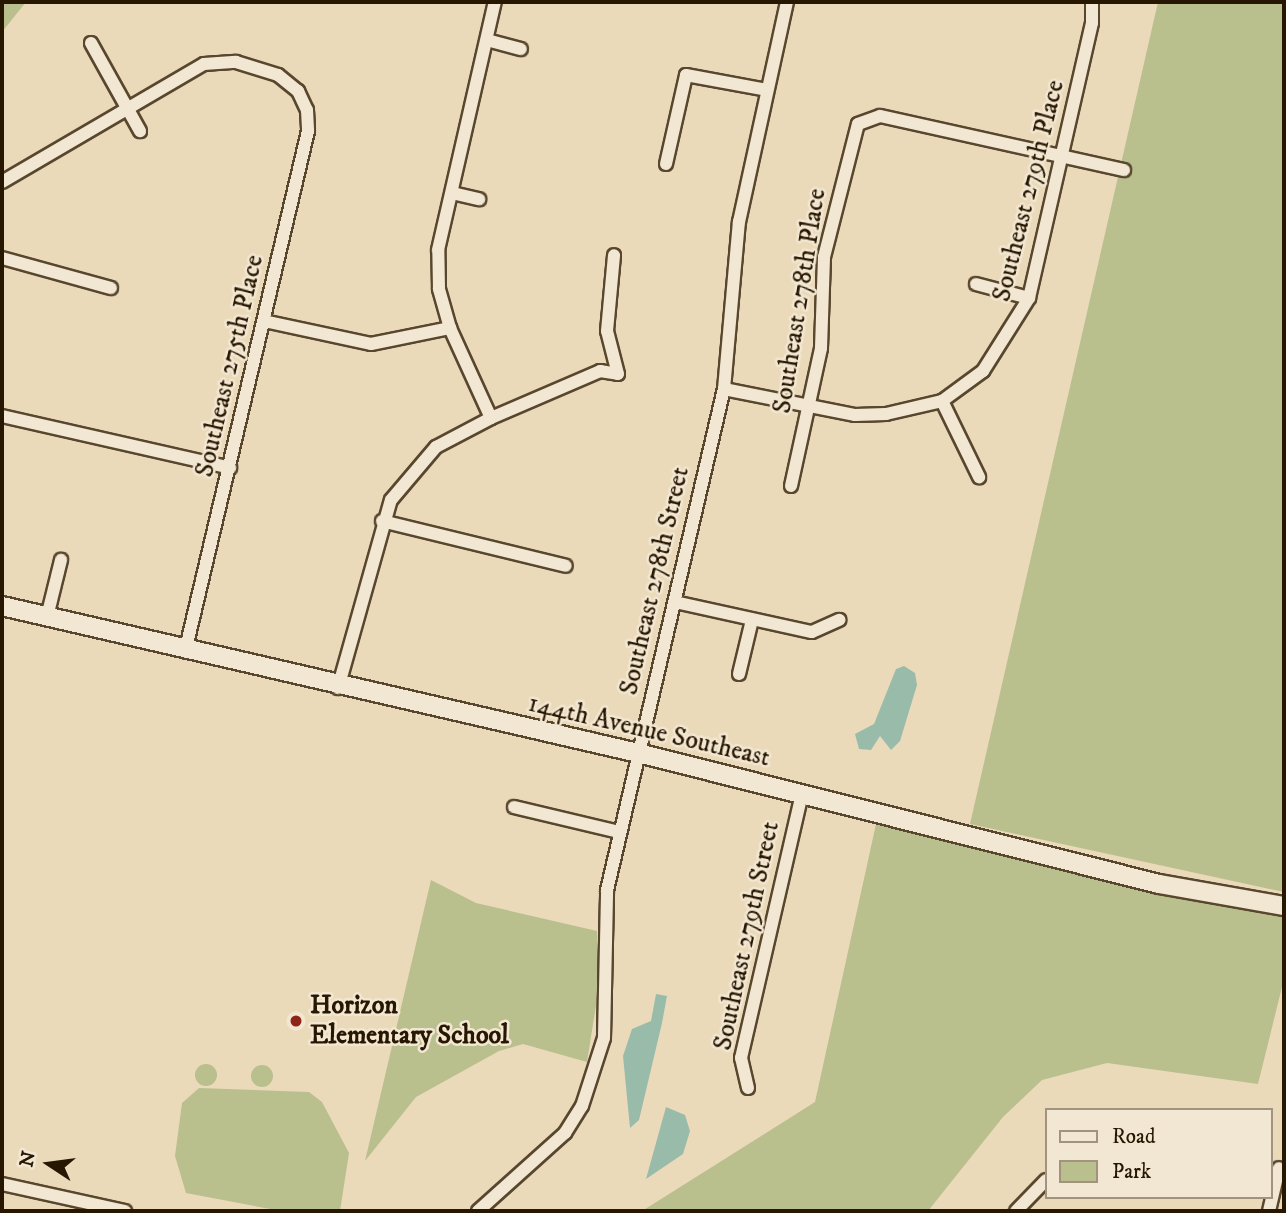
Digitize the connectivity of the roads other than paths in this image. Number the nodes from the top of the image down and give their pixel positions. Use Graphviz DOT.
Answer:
graph roads {
  1 [pos="495,2"];
  2 [pos="788,2"];
  3 [pos="1092,2"];
  4 [pos="487,40"];
  5 [pos="91,43"];
  6 [pos="521,49"];
  7 [pos="767,90"];
  8 [pos="130,105"];
  9 [pos="140,131"];
  10 [pos="1063,157"];
  11 [pos="666,164"];
  12 [pos="1124,170"];
  13 [pos="2,182"];
  14 [pos="452,193"];
  15 [pos="480,199"];
  16 [pos="614,256"];
  17 [pos="2,258"];
  18 [pos="976,284"];
  19 [pos="111,288"];
  20 [pos="1029,298"];
  21 [pos="264,321"];
  22 [pos="450,328"];
  23 [pos="724,389"];
  24 [pos="942,401"];
  25 [pos="810,406"];
  26 [pos="2,416"];
  27 [pos="491,418"];
  28 [pos="230,468"];
  29 [pos="979,477"];
  30 [pos="791,486"];
  31 [pos="382,521"];
  32 [pos="61,560"];
  33 [pos="566,566"];
  34 [pos="675,602"];
  35 [pos="2,606"];
  36 [pos="47,617"];
  37 [pos="752,620"];
  38 [pos="839,620"];
  39 [pos="185,652"];
  40 [pos="739,674"];
  41 [pos="338,688"];
  42 [pos="638,754"];
  43 [pos="802,793"];
  44 [pos="514,807"];
  45 [pos="619,832"];
  46 [pos="1284,906"];
  47 [pos="748,1088"];
  48 [pos="1278,1168"];
  49 [pos="1044,1182"];
  50 [pos="2,1184"];
  51 [pos="1272,1197"];
  52 [pos="125,1211"];
  53 [pos="478,1211"];
  54 [pos="1016,1211"];
  1 -- 4 [label="street"];
  2 -- 7 [label="street, Southeast 278th Street"];
  3 -- 10 [label="street, Southeast 279th Place"];
  4 -- 6 [label="street"];
  4 -- 14 [label="street"];
  5 -- 8 [label="street"];
  7 -- 11 [label="street"];
  7 -- 23 [label="street, Southeast 278th Street"];
  8 -- 9 [label="street"];
  8 -- 13 [label="street"];
  8 -- 21 [label="street, Southeast 275th Place"];
  10 -- 12 [label="street"];
  10 -- 20 [label="street, Southeast 279th Place"];
  10 -- 25 [label="street, Southeast 278th Place"];
  14 -- 15 [label="street"];
  14 -- 22 [label="street"];
  16 -- 27 [label="street"];
  17 -- 19 [label="street"];
  18 -- 20 [label="street"];
  20 -- 24 [label="street, Southeast 279th Place"];
  21 -- 22 [label="street"];
  21 -- 28 [label="street, Southeast 275th Place"];
  22 -- 27 [label="street"];
  23 -- 25 [label="street"];
  23 -- 34 [label="street, Southeast 278th Street"];
  24 -- 25 [label="street"];
  24 -- 29 [label="street"];
  25 -- 30 [label="street, Southeast 278th Place"];
  26 -- 28 [label="street"];
  27 -- 31 [label="street"];
  28 -- 39 [label="street, Southeast 275th Place"];
  31 -- 33 [label="street"];
  31 -- 41 [label="street"];
  32 -- 36 [label="street"];
  34 -- 37 [label="street"];
  34 -- 42 [label="street, Southeast 278th Street"];
  35 -- 36 [label="street, 144th Avenue Southeast"];
  36 -- 39 [label="street, 144th Avenue Southeast"];
  37 -- 38 [label="street"];
  37 -- 40 [label="street"];
  39 -- 41 [label="street, 144th Avenue Southeast"];
  41 -- 42 [label="street, 144th Avenue Southeast"];
  42 -- 43 [label="street, 144th Avenue Southeast"];
  42 -- 45 [label="street, Southeast 278th Street"];
  43 -- 46 [label="street, 144th Avenue Southeast"];
  43 -- 47 [label="street, Southeast 279th Street"];
  44 -- 45 [label="street"];
  45 -- 53 [label="street, Southeast 278th Street"];
  48 -- 51 [label="street"];
  49 -- 54 [label="street"];
  50 -- 52 [label="street"];
}
